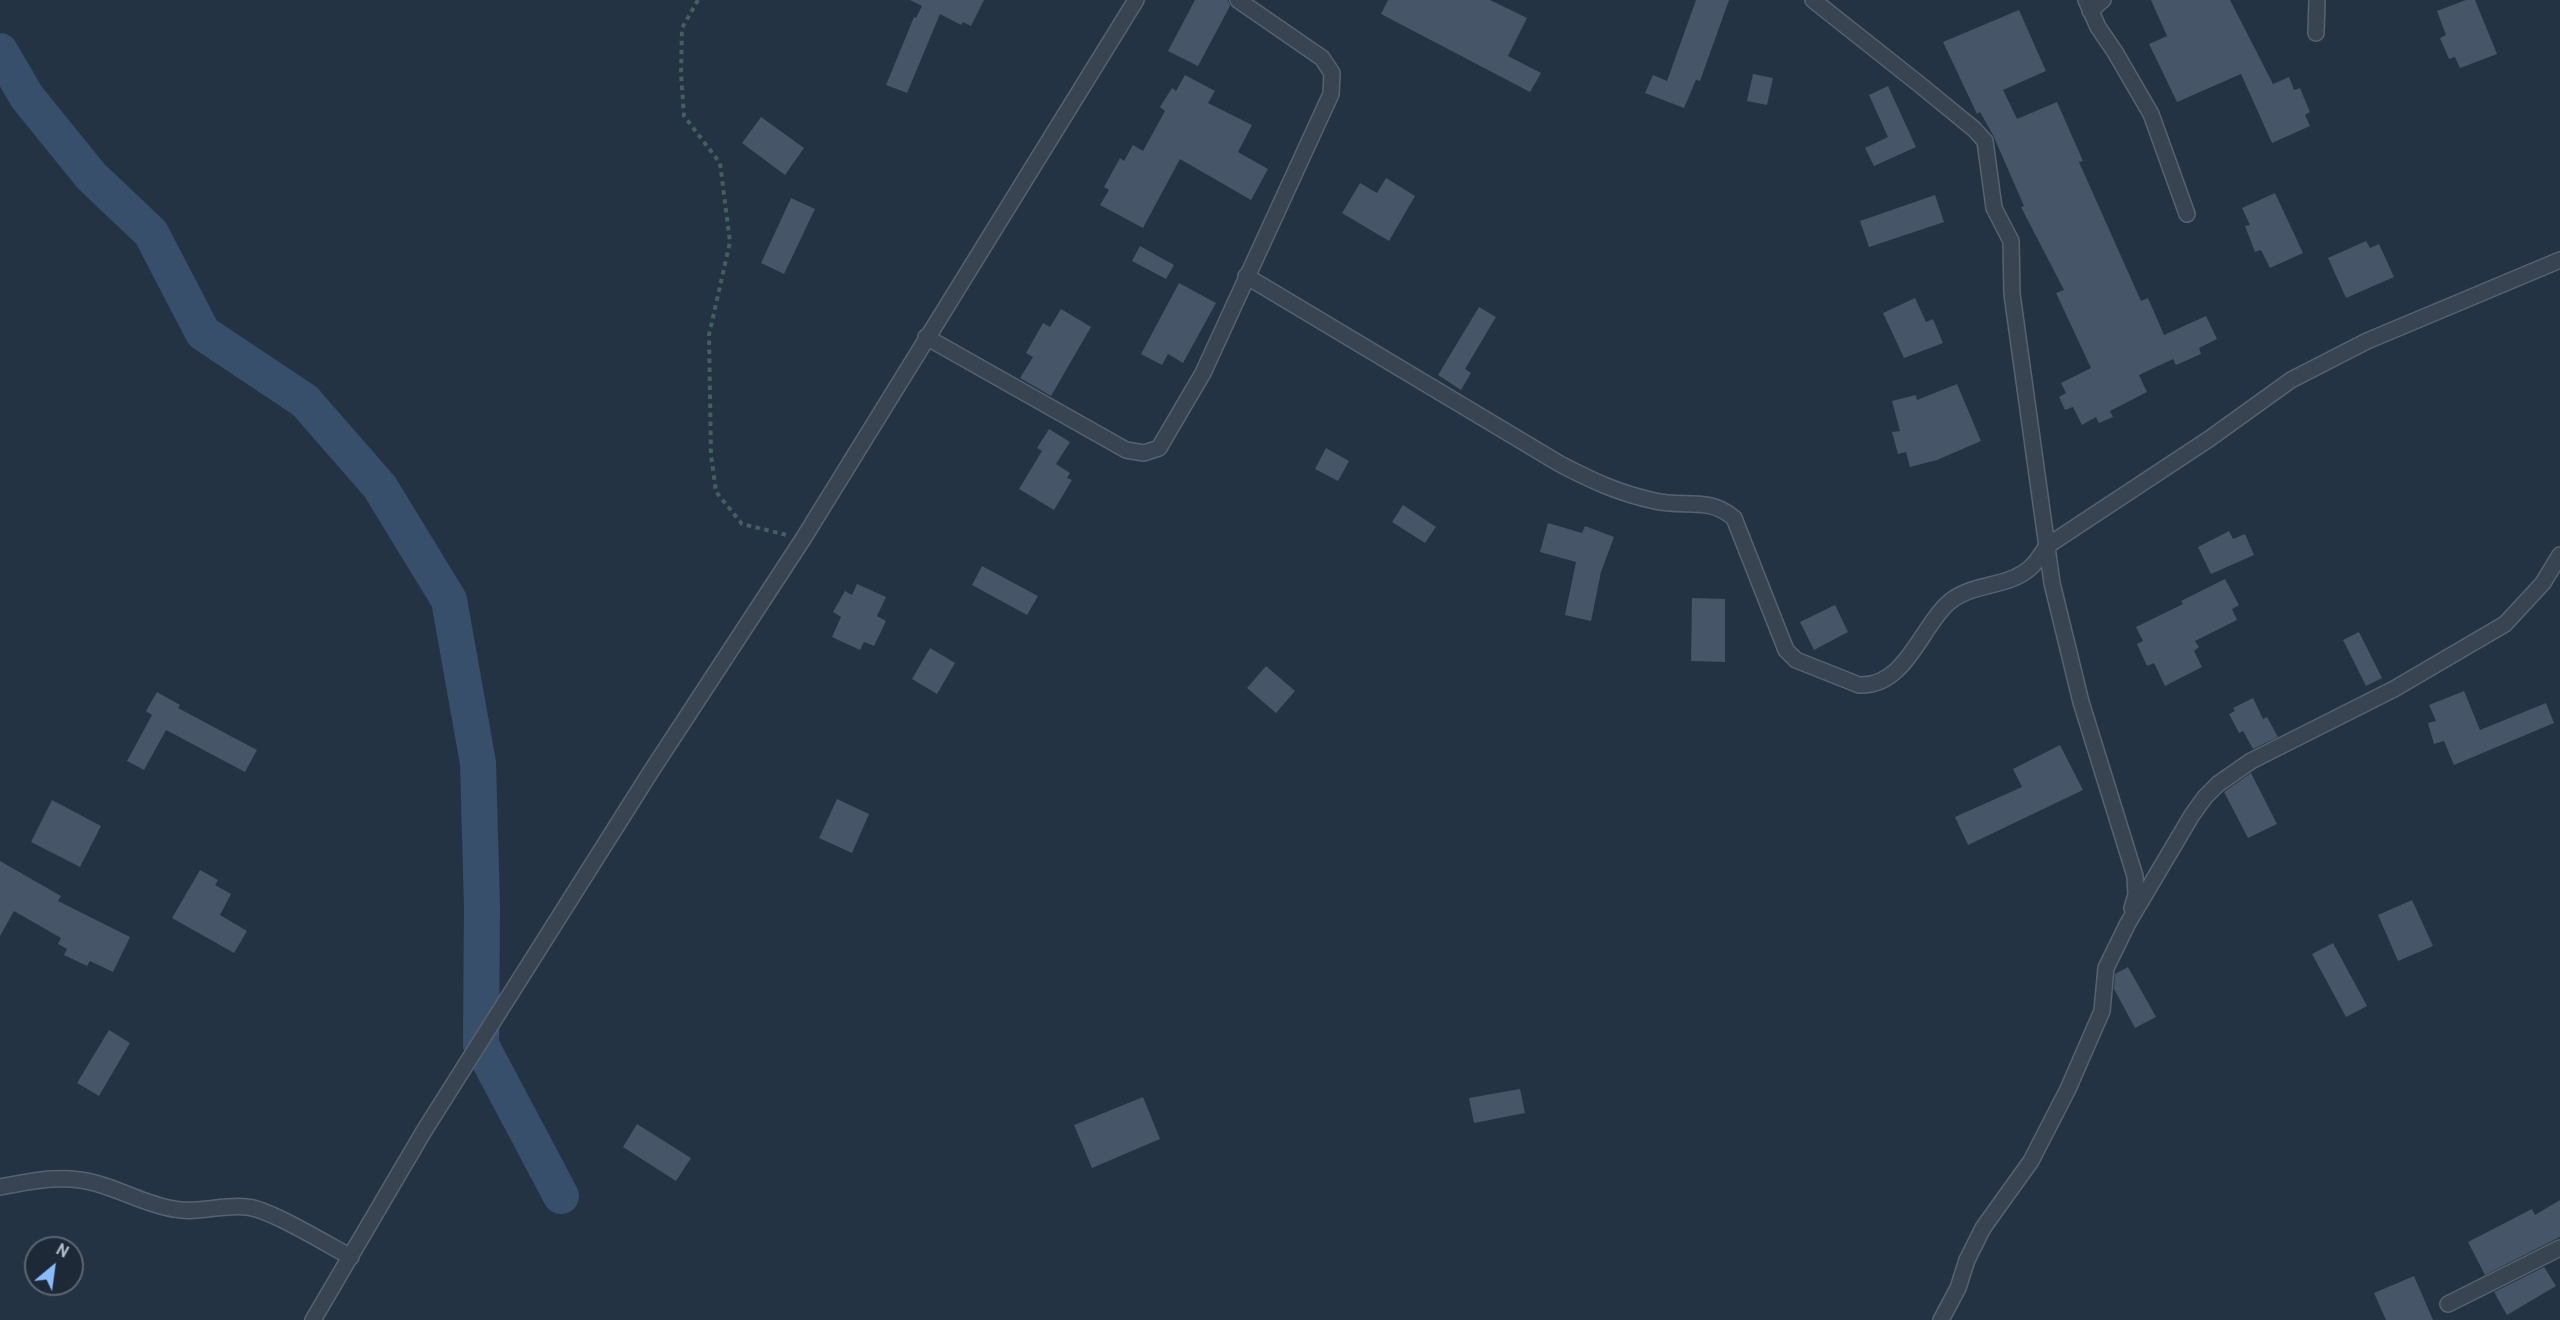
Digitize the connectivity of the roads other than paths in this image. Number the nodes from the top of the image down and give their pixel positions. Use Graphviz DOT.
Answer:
graph roads {
  1 [pos="1136,0"];
  2 [pos="1238,0"];
  3 [pos="1813,0"];
  4 [pos="2103,0"];
  5 [pos="2318,0"];
  6 [pos="2088,5"];
  7 [pos="2316,33"];
  8 [pos="2187,214"];
  9 [pos="2560,260"];
  10 [pos="1246,276"];
  11 [pos="926,336"];
  12 [pos="2047,546"];
  13 [pos="2560,555"];
  14 [pos="2128,922"];
  15 [pos="0,1187"];
  16 [pos="2560,1248"];
  17 [pos="351,1257"];
  18 [pos="2448,1304"];
  19 [pos="313,1320"];
  20 [pos="1941,1320"];
  1 -- 11 [label="street"];
  2 -- 10 [label="street"];
  3 -- 12 [label="street"];
  4 -- 6 [label="street"];
  5 -- 7 [label="street"];
  6 -- 8 [label="street"];
  9 -- 12 [label="street"];
  10 -- 11 [label="street"];
  10 -- 12 [label="street"];
  11 -- 17 [label="street"];
  12 -- 14 [label="street"];
  13 -- 14 [label="street"];
  14 -- 20 [label="street"];
  15 -- 17 [label="street"];
  16 -- 18 [label="street"];
  17 -- 19 [label="street"];
}
